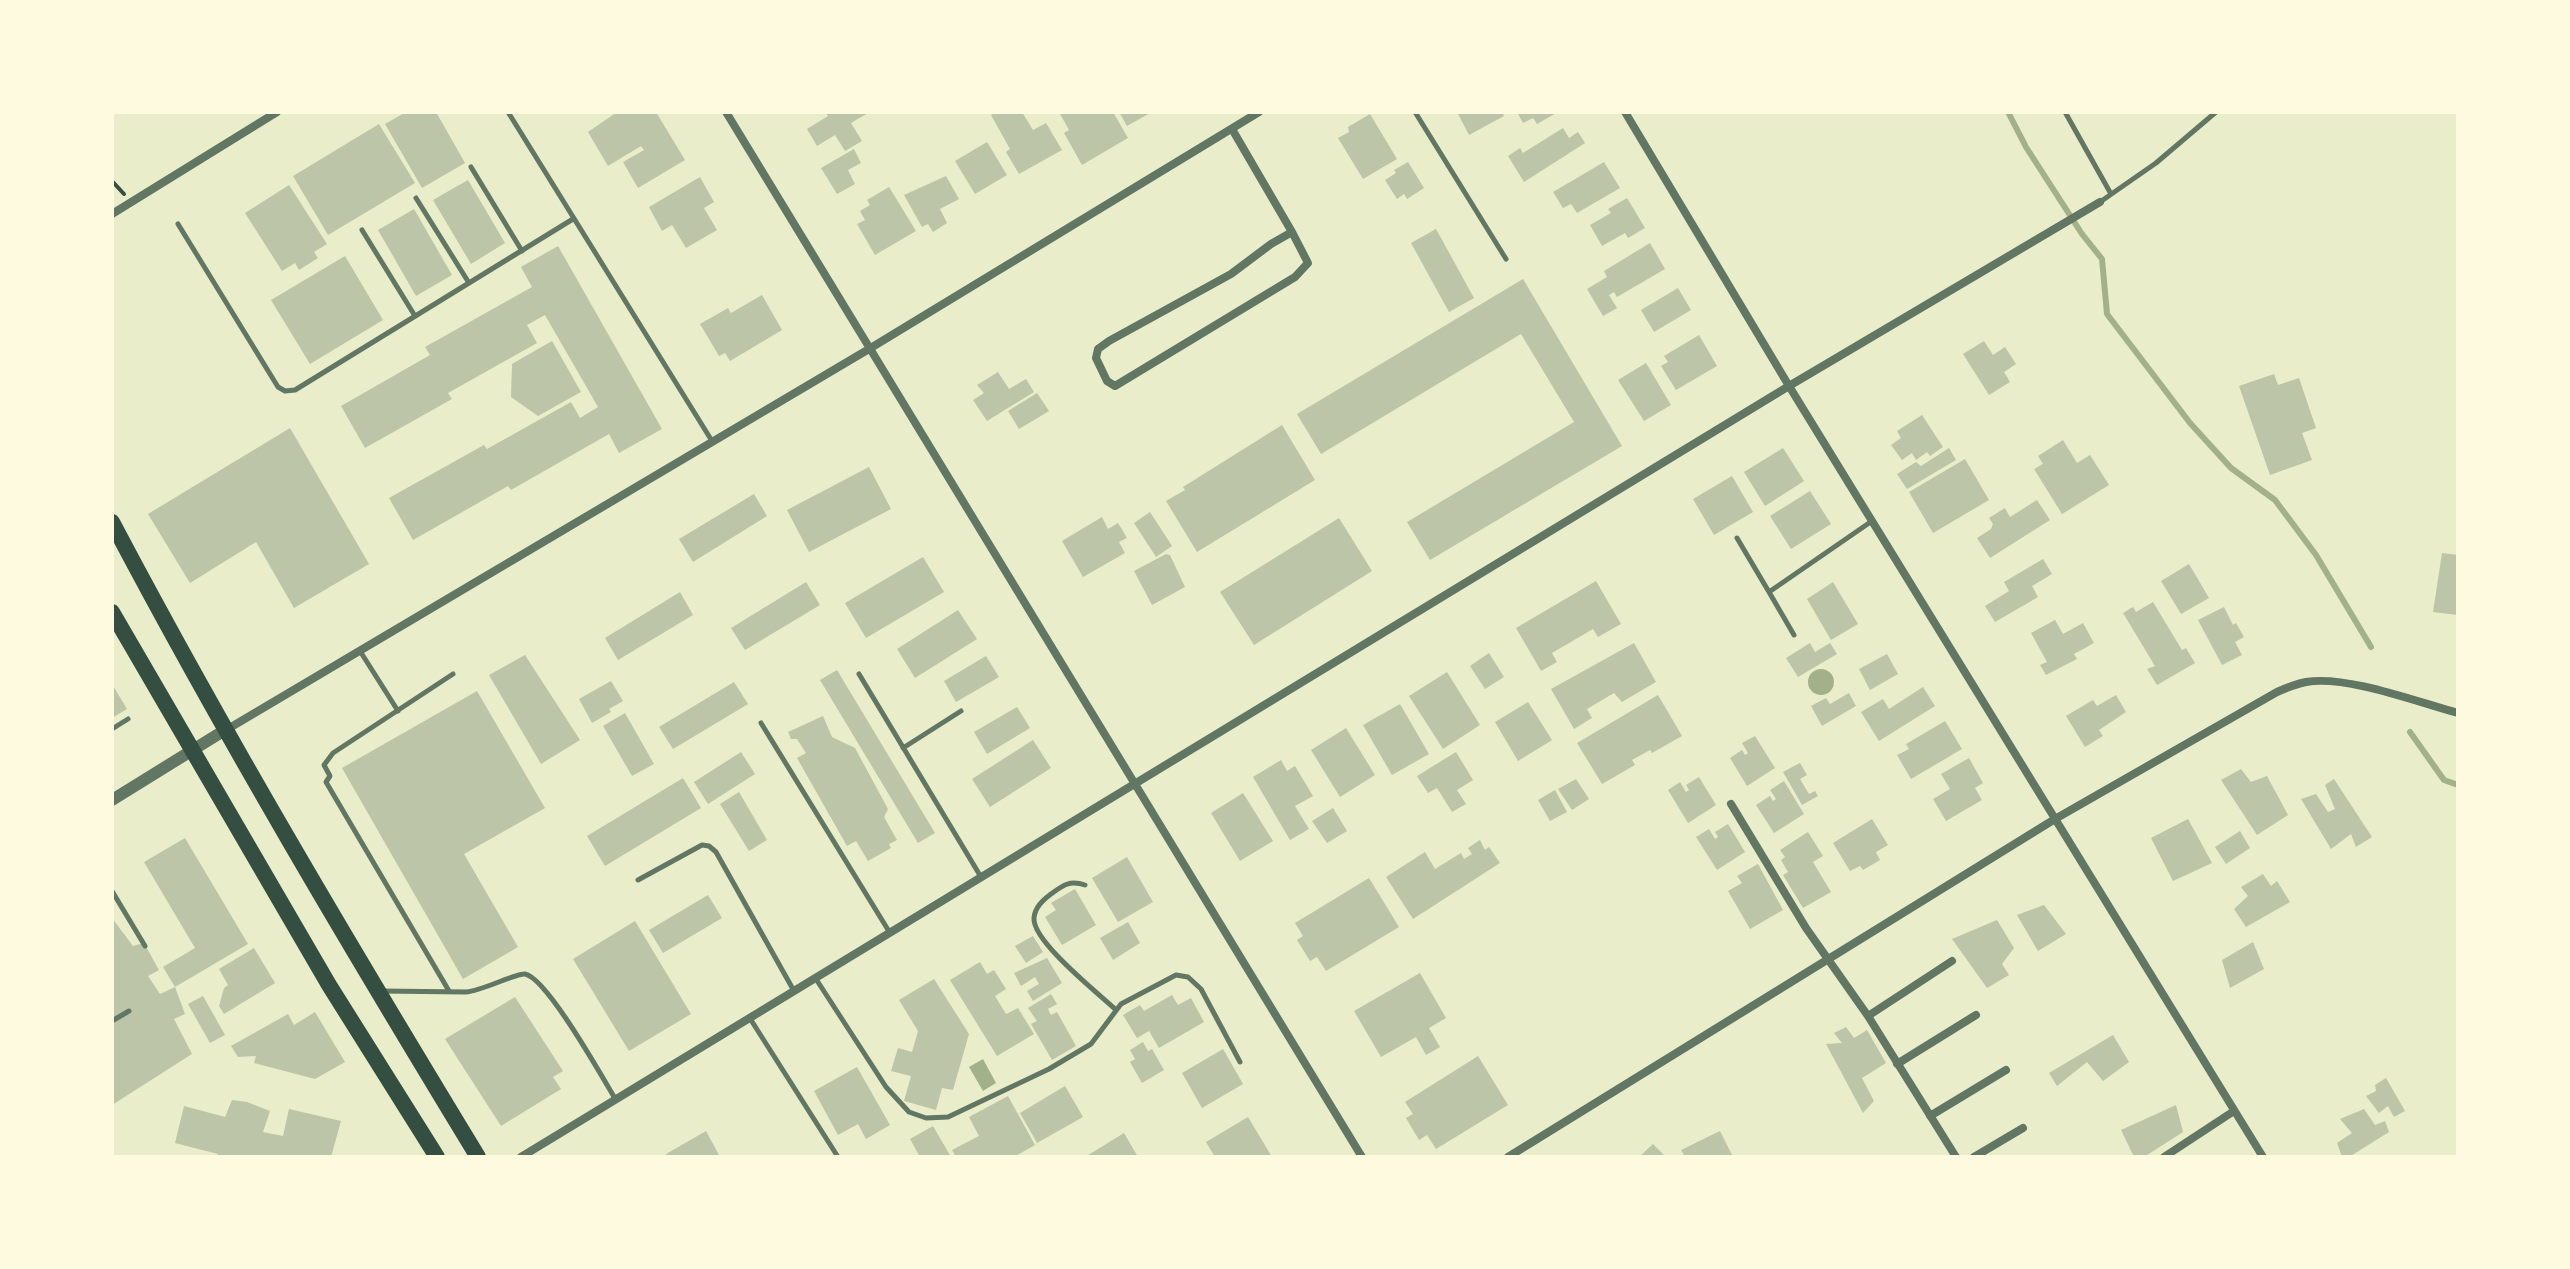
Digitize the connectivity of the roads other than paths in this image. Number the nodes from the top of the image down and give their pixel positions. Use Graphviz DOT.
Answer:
graph roads {
  1 [pos="277,112"];
  2 [pos="508,112"];
  3 [pos="726,112"];
  4 [pos="1259,112"];
  5 [pos="1415,112"];
  6 [pos="1625,112"];
  7 [pos="2065,112"];
  8 [pos="2216,112"];
  9 [pos="1232,129"];
  10 [pos="471,167"];
  11 [pos="2111,194"];
  12 [pos="416,198"];
  13 [pos="2100,202"];
  14 [pos="112,214"];
  15 [pos="573,219"];
  16 [pos="178,224"];
  17 [pos="362,230"];
  18 [pos="1292,232"];
  19 [pos="522,251"];
  20 [pos="1506,259"];
  21 [pos="469,283"];
  22 [pos="415,316"];
  23 [pos="869,349"];
  24 [pos="1789,386"];
  25 [pos="712,441"];
  26 [pos="1872,521"];
  27 [pos="112,522"];
  28 [pos="1737,538"];
  29 [pos="1769,592"];
  30 [pos="112,612"];
  31 [pos="1794,635"];
  32 [pos="360,650"];
  33 [pos="453,674"];
  34 [pos="859,674"];
  35 [pos="398,711"];
  36 [pos="961,711"];
  37 [pos="2458,713"];
  38 [pos="128,719"];
  39 [pos="761,723"];
  40 [pos="112,729"];
  41 [pos="225,730"];
  42 [pos="903,748"];
  43 [pos="191,751"];
  44 [pos="1133,784"];
  45 [pos="112,800"];
  46 [pos="1731,804"];
  47 [pos="2055,819"];
  48 [pos="981,878"];
  49 [pos="638,880"];
  50 [pos="1085,885"];
  51 [pos="112,891"];
  52 [pos="890,933"];
  53 [pos="145,946"];
  54 [pos="1826,959"];
  55 [pos="1952,961"];
  56 [pos="816,979"];
  57 [pos="376,991"];
  58 [pos="449,991"];
  59 [pos="795,992"];
  60 [pos="1116,1010"];
  61 [pos="129,1011"];
  62 [pos="1976,1015"];
  63 [pos="1868,1016"];
  64 [pos="751,1020"];
  65 [pos="112,1021"];
  66 [pos="1240,1062"];
  67 [pos="1897,1064"];
  68 [pos="2006,1070"];
  69 [pos="616,1100"];
  70 [pos="2234,1111"];
  71 [pos="1930,1116"];
  72 [pos="2023,1128"];
  73 [pos="437,1157"];
  74 [pos="478,1157"];
  75 [pos="521,1157"];
  76 [pos="838,1157"];
  77 [pos="1362,1157"];
  78 [pos="1508,1157"];
  79 [pos="1956,1157"];
  80 [pos="1974,1157"];
  81 [pos="2164,1157"];
  82 [pos="2263,1157"];
  1 -- 14 [label="street"];
  2 -- 15 [label="lane"];
  3 -- 23 [label="street"];
  4 -- 9 [label="street"];
  5 -- 20 [label="lane"];
  6 -- 24 [label="street"];
  7 -- 11 [label="lane"];
  8 -- 11 [label="lane"];
  9 -- 18 [label="street"];
  9 -- 23 [label="street"];
  10 -- 19 [label="lane"];
  11 -- 13 [label="lane"];
  12 -- 21 [label="lane"];
  13 -- 24 [label="street"];
  15 -- 19 [label="lane"];
  15 -- 25 [label="lane"];
  16 -- 22 [label="lane"];
  17 -- 22 [label="lane"];
  18 -- 18 [label="street"];
  19 -- 21 [label="lane"];
  21 -- 22 [label="lane"];
  23 -- 25 [label="street"];
  23 -- 44 [label="street"];
  24 -- 26 [label="street"];
  24 -- 44 [label="street"];
  25 -- 32 [label="street"];
  26 -- 29 [label="lane"];
  26 -- 47 [label="street"];
  27 -- 41 [label="main road"];
  28 -- 29 [label="lane"];
  29 -- 31 [label="lane"];
  30 -- 43 [label="main road"];
  32 -- 35 [label="lane"];
  32 -- 41 [label="street"];
  33 -- 35 [label="lane"];
  34 -- 42 [label="lane"];
  35 -- 58 [label="lane"];
  36 -- 42 [label="lane"];
  37 -- 47 [label="street"];
  38 -- 40 [label="lane"];
  39 -- 52 [label="lane"];
  41 -- 43 [label="street"];
  41 -- 57 [label="main road"];
  42 -- 48 [label="lane"];
  43 -- 45 [label="street"];
  43 -- 73 [label="main road"];
  44 -- 48 [label="street"];
  44 -- 77 [label="street"];
  46 -- 54 [label="street"];
  47 -- 54 [label="street"];
  47 -- 70 [label="street"];
  48 -- 52 [label="street"];
  49 -- 59 [label="lane"];
  50 -- 60 [label="lane"];
  51 -- 53 [label="lane"];
  52 -- 56 [label="street"];
  54 -- 63 [label="street"];
  54 -- 78 [label="street"];
  55 -- 63 [label="street"];
  56 -- 59 [label="street"];
  56 -- 60 [label="lane"];
  57 -- 58 [label="lane"];
  57 -- 74 [label="main road"];
  58 -- 69 [label="lane"];
  59 -- 64 [label="street"];
  60 -- 66 [label="lane"];
  61 -- 65 [label="lane"];
  62 -- 67 [label="street"];
  63 -- 67 [label="street"];
  64 -- 69 [label="street"];
  64 -- 76 [label="lane"];
  67 -- 71 [label="street"];
  68 -- 71 [label="street"];
  69 -- 75 [label="street"];
  70 -- 81 [label="street"];
  70 -- 82 [label="street"];
  71 -- 79 [label="street"];
  72 -- 80 [label="street"];
}
